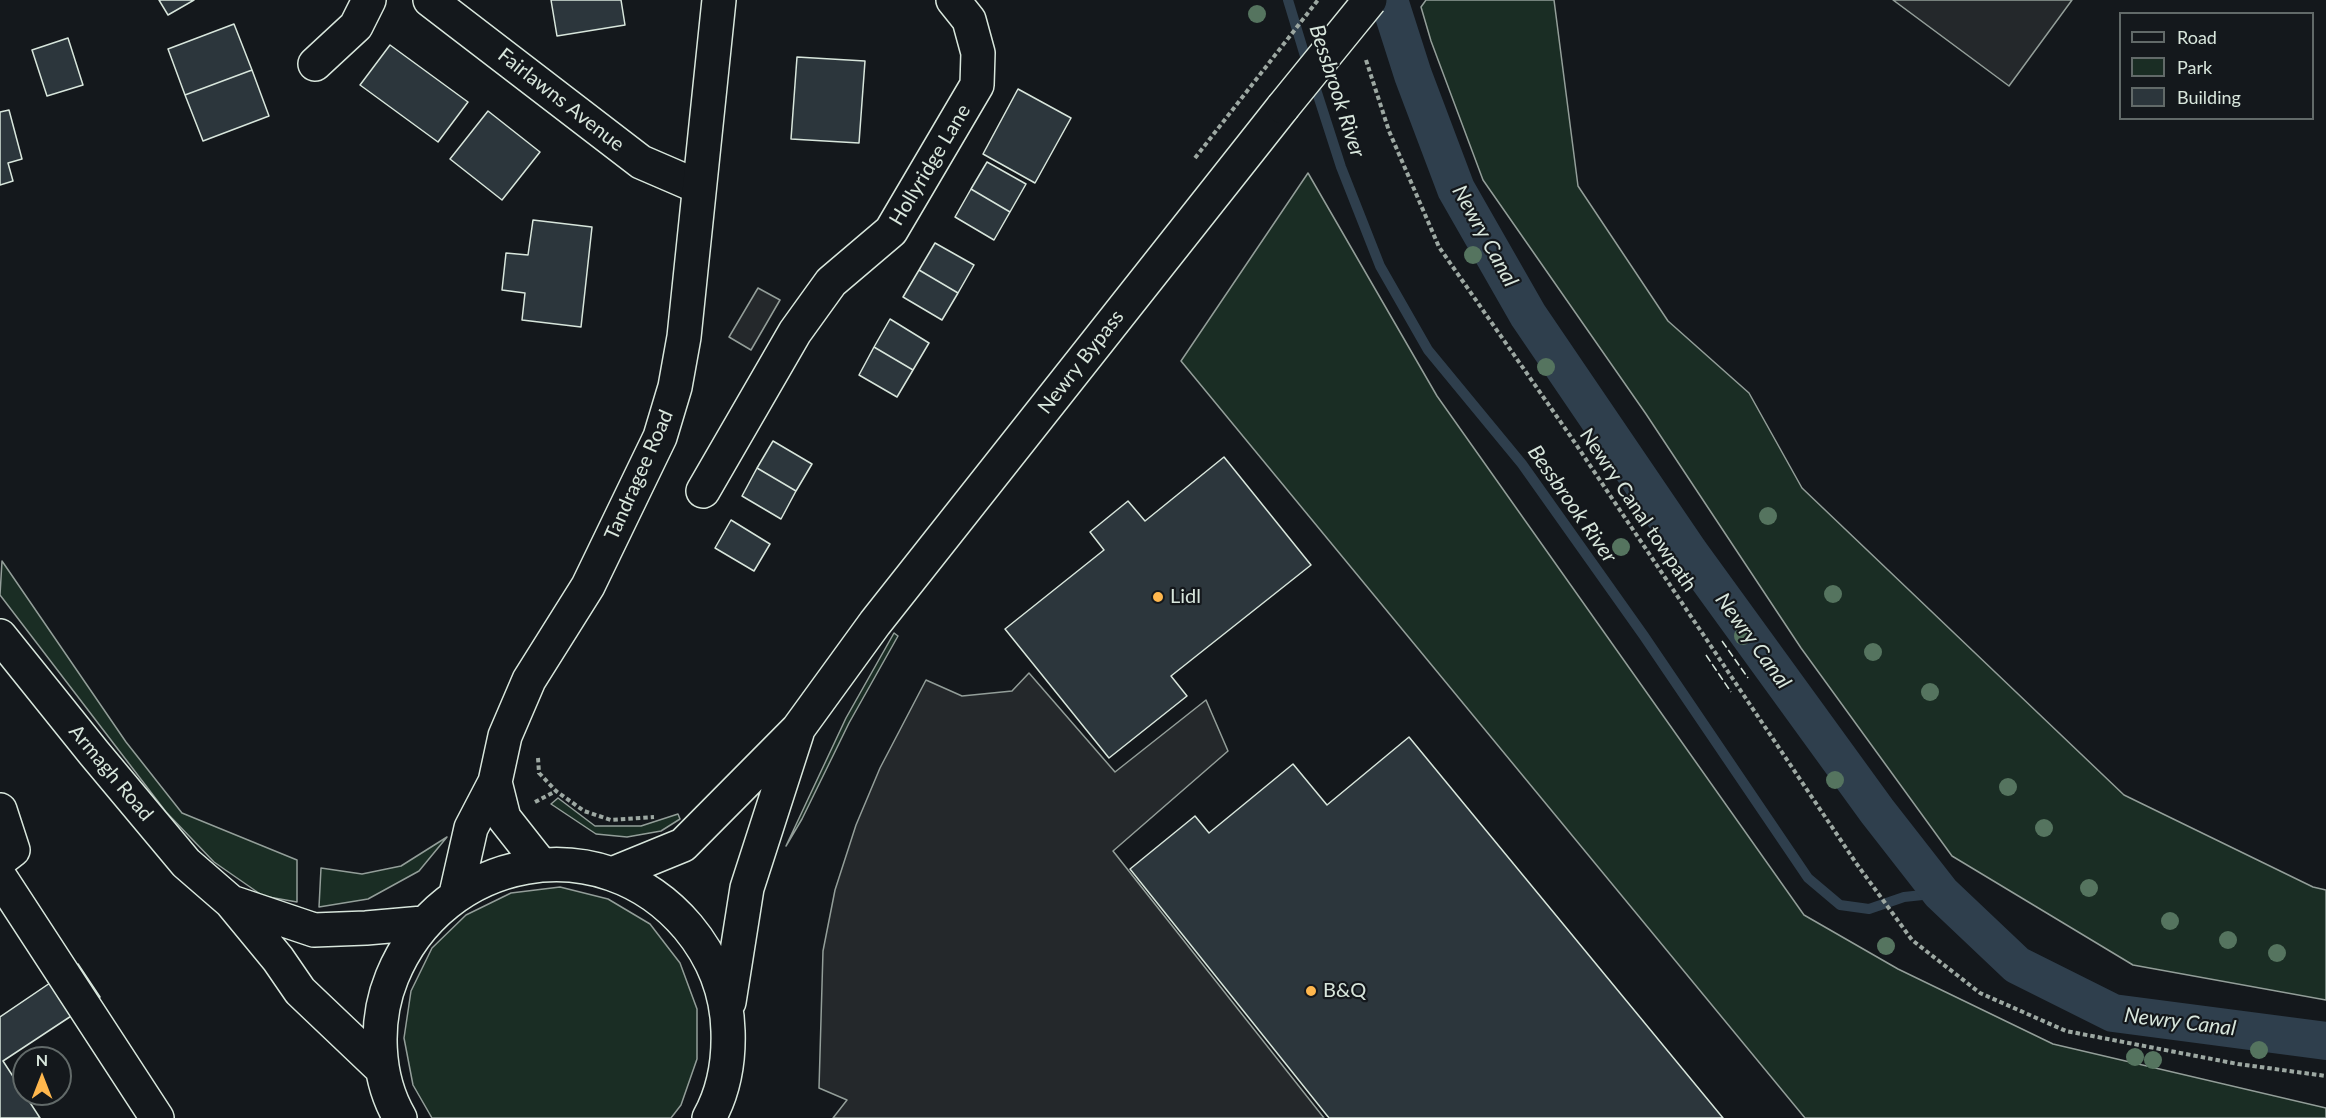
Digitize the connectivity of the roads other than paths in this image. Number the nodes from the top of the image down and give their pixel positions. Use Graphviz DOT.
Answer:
graph roads {
  1 [pos="369,0"];
  2 [pos="430,0"];
  3 [pos="719,0"];
  4 [pos="953,0"];
  5 [pos="1370,0"];
  6 [pos="315,64"];
  7 [pos="699,187"];
  8 [pos="703,491"];
  9 [pos="0,636"];
  10 [pos="798,729"];
  11 [pos="495,782"];
  12 [pos="0,810"];
  13 [pos="0,860"];
  14 [pos="541,865"];
  15 [pos="612,874"];
  16 [pos="0,878"];
  17 [pos="456,894"];
  18 [pos="231,902"];
  19 [pos="423,923"];
  20 [pos="728,1010"];
  21 [pos="382,1069"];
  22 [pos="396,1115"];
  23 [pos="157,1118"];
  24 [pos="709,1118"];
  1 -- 6 [label="main road"];
  2 -- 7 [label="main road, Fairlawns Avenue"];
  3 -- 7 [label="main road, Tandragee Road"];
  4 -- 8 [label="main road, Hollyridge Lane"];
  5 -- 10 [label="main road, Newry Bypass, bridge"];
  7 -- 11 [label="main road, Tandragee Road"];
  9 -- 18 [label="main road, Armagh Road"];
  10 -- 15 [label="main road"];
  10 -- 20 [label="main road"];
  11 -- 14 [label="main road, Tandragee Road"];
  11 -- 17 [label="main road, Tandragee Road"];
  12 -- 13 [label="main road"];
  14 -- 15 [label="main road"];
  14 -- 17 [label="main road"];
  15 -- 20 [label="main road"];
  16 -- 23 [label="main road"];
  17 -- 19 [label="main road"];
  18 -- 19 [label="main road, Armagh Road"];
  18 -- 21 [label="main road, Armagh Road"];
  19 -- 21 [label="main road"];
  20 -- 24 [label="main road"];
  21 -- 22 [label="main road"];
}
